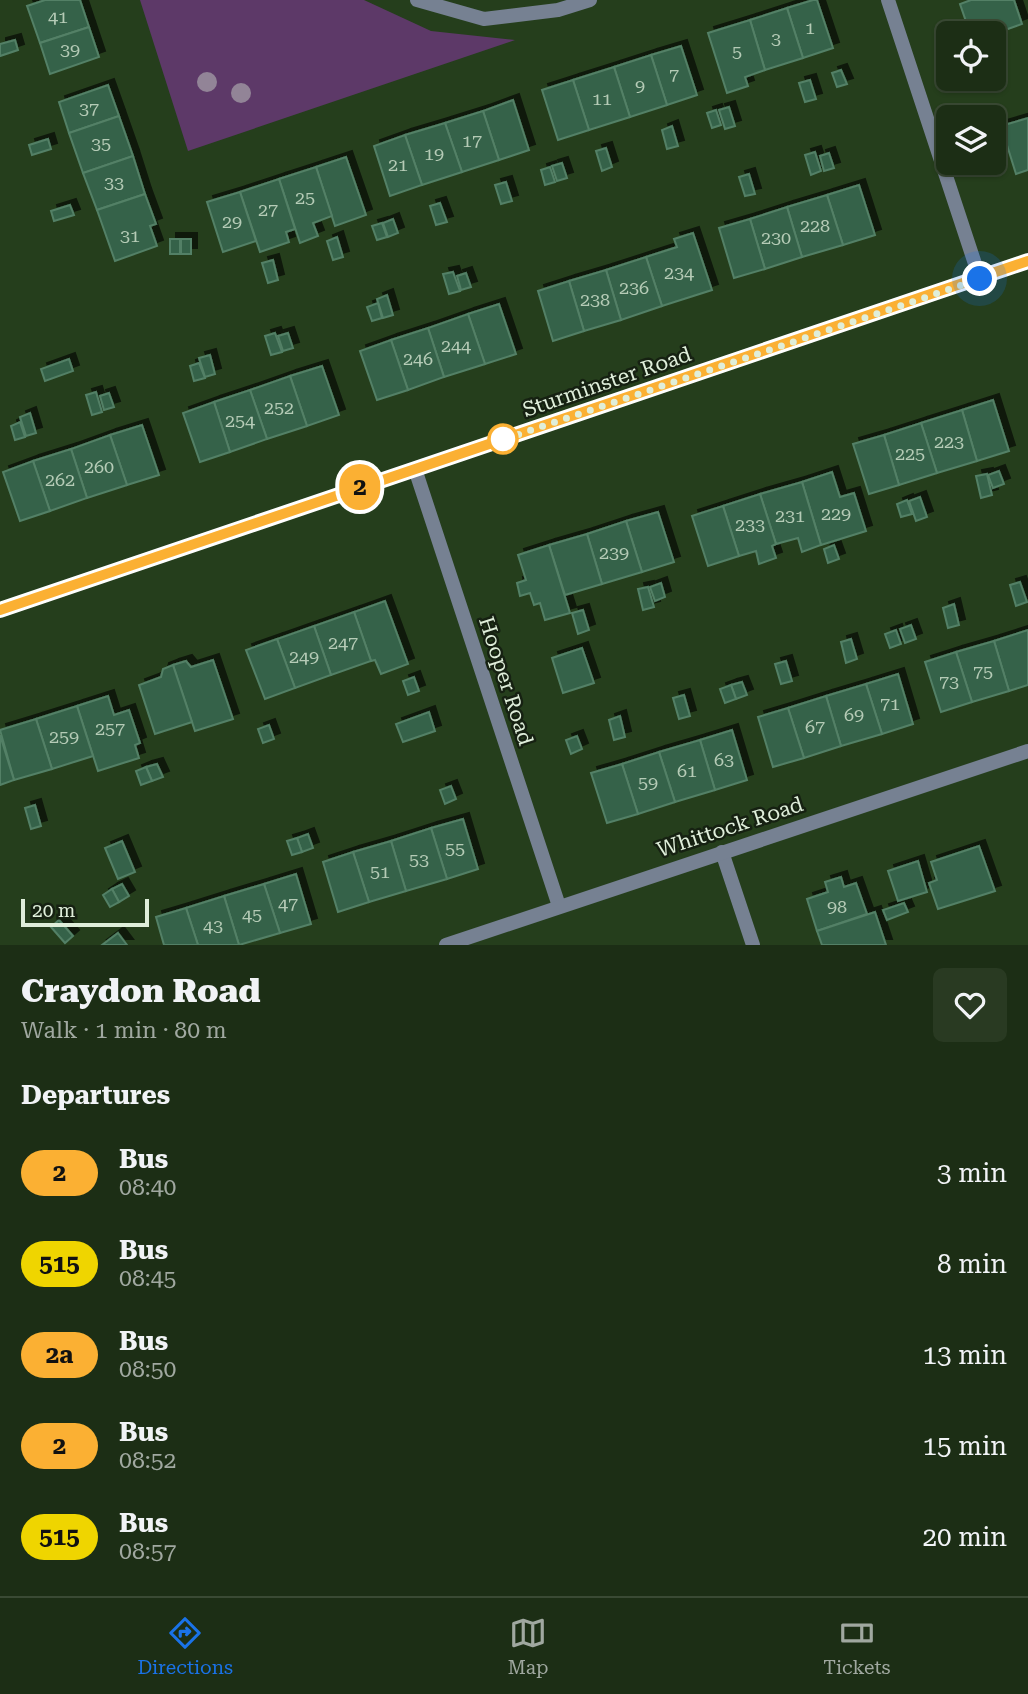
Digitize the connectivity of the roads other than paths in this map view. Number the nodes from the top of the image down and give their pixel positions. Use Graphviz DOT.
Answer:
graph roads {
  1 [pos="416,0"];
  2 [pos="590,0"];
  3 [pos="888,0"];
  4 [pos="1028,261"];
  5 [pos="980,279"];
  6 [pos="415,469"];
  7 [pos="0,610"];
  8 [pos="1028,751"];
  9 [pos="722,852"];
  10 [pos="559,906"];
  11 [pos="446,945"];
  12 [pos="753,945"];
  1 -- 2 [label="street"];
  3 -- 5 [label="street"];
  4 -- 5 [label="street, Sturminster Road"];
  5 -- 6 [label="street, Sturminster Road"];
  6 -- 7 [label="street, Sturminster Road"];
  6 -- 10 [label="street, Hooper Road"];
  8 -- 9 [label="street, Whittock Road"];
  9 -- 10 [label="street, Whittock Road"];
  9 -- 12 [label="street"];
  10 -- 11 [label="street, Whittock Road"];
}
